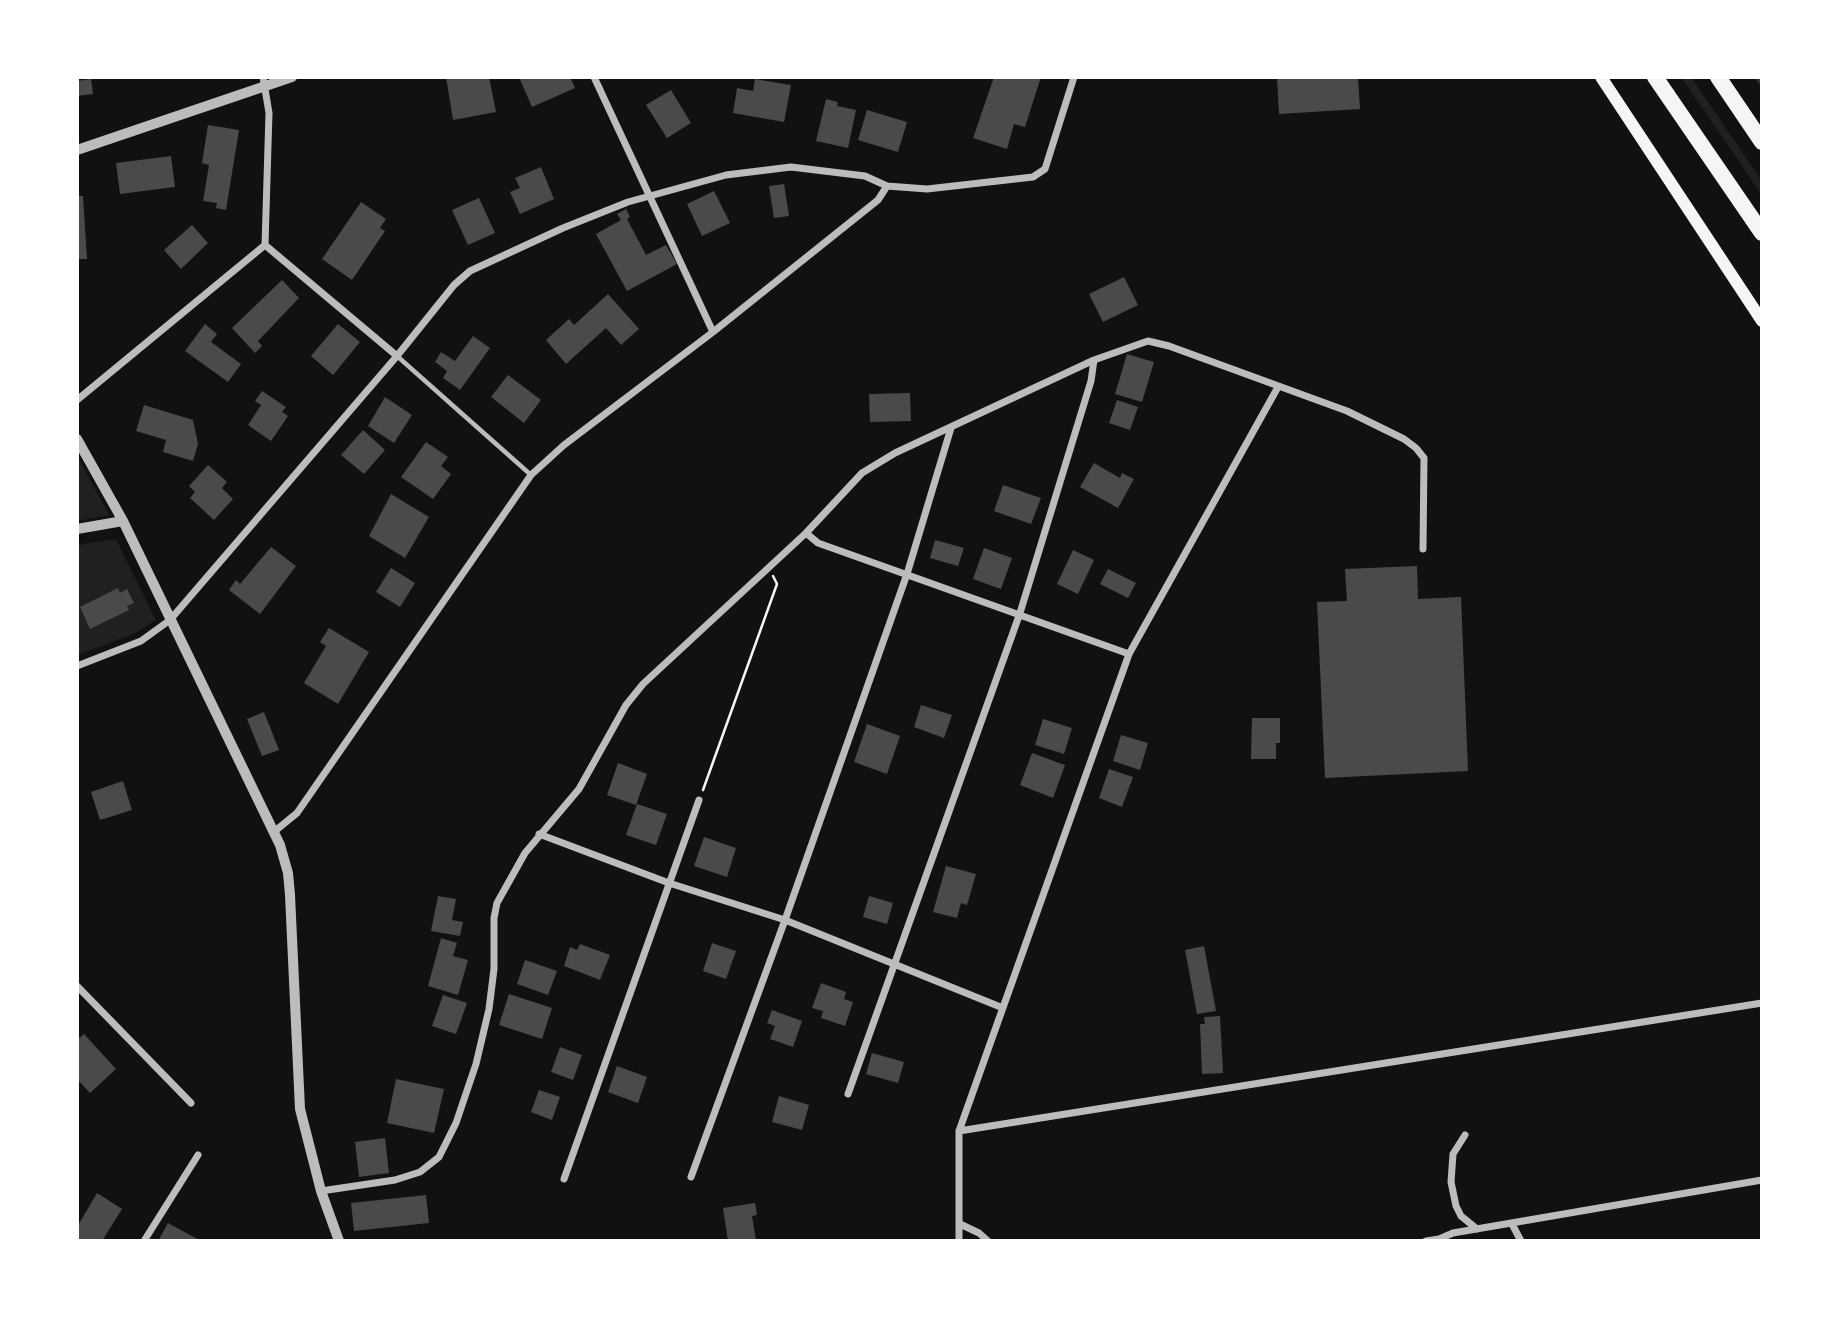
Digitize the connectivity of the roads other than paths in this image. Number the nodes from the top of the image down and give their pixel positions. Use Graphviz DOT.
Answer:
graph roads {
  1 [pos="292,77"];
  2 [pos="594,77"];
  3 [pos="1074,77"];
  4 [pos="1601,77"];
  5 [pos="1655,77"];
  6 [pos="1717,77"];
  7 [pos="265,81"];
  8 [pos="1762,142"];
  9 [pos="77,150"];
  10 [pos="887,186"];
  11 [pos="650,195"];
  12 [pos="1762,233"];
  13 [pos="265,245"];
  14 [pos="1762,321"];
  15 [pos="713,332"];
  16 [pos="397,356"];
  17 [pos="1094,360"];
  18 [pos="1278,387"];
  19 [pos="77,400"];
  20 [pos="951,428"];
  21 [pos="77,439"];
  22 [pos="531,475"];
  23 [pos="122,522"];
  24 [pos="77,529"];
  25 [pos="806,533"];
  26 [pos="1423,549"];
  27 [pos="907,574"];
  28 [pos="1020,613"];
  29 [pos="170,620"];
  30 [pos="1129,654"];
  31 [pos="77,666"];
  32 [pos="699,800"];
  33 [pos="275,831"];
  34 [pos="539,834"];
  35 [pos="669,883"];
  36 [pos="785,920"];
  37 [pos="895,963"];
  38 [pos="77,986"];
  39 [pos="1762,1003"];
  40 [pos="1003,1008"];
  41 [pos="848,1094"];
  42 [pos="191,1103"];
  43 [pos="959,1131"];
  44 [pos="1465,1135"];
  45 [pos="198,1155"];
  46 [pos="691,1177"];
  47 [pos="564,1179"];
  48 [pos="1762,1180"];
  49 [pos="321,1191"];
  50 [pos="960,1224"];
  51 [pos="1512,1224"];
  52 [pos="1478,1229"];
  53 [pos="144,1241"];
  54 [pos="339,1241"];
  55 [pos="959,1241"];
  56 [pos="988,1241"];
  57 [pos="1426,1241"];
  58 [pos="1521,1241"];
  1 -- 7 [label="street"];
  2 -- 11 [label="street"];
  3 -- 10 [label="street"];
  4 -- 14 [label="main road"];
  5 -- 12 [label="highway"];
  6 -- 8 [label="highway"];
  7 -- 9 [label="street"];
  7 -- 13 [label="street"];
  10 -- 11 [label="street"];
  10 -- 15 [label="street"];
  11 -- 15 [label="street"];
  11 -- 16 [label="street"];
  13 -- 16 [label="street"];
  13 -- 19 [label="street"];
  15 -- 22 [label="street"];
  16 -- 22 [label="lane"];
  16 -- 29 [label="street"];
  17 -- 18 [label="street"];
  17 -- 20 [label="street"];
  17 -- 28 [label="street"];
  18 -- 26 [label="street"];
  18 -- 30 [label="street"];
  20 -- 25 [label="street"];
  20 -- 27 [label="street"];
  21 -- 23 [label="street"];
  22 -- 33 [label="street"];
  23 -- 24 [label="street"];
  23 -- 29 [label="street"];
  25 -- 27 [label="street"];
  25 -- 34 [label="street"];
  27 -- 28 [label="street"];
  27 -- 36 [label="street"];
  28 -- 30 [label="street"];
  28 -- 37 [label="street"];
  29 -- 31 [label="street"];
  29 -- 33 [label="street"];
  30 -- 40 [label="street"];
  32 -- 35 [label="street"];
  33 -- 49 [label="street"];
  34 -- 35 [label="street"];
  34 -- 49 [label="street"];
  35 -- 36 [label="street"];
  35 -- 47 [label="street"];
  36 -- 37 [label="street"];
  36 -- 46 [label="street"];
  37 -- 40 [label="street"];
  37 -- 41 [label="street"];
  38 -- 42 [label="street"];
  39 -- 43 [label="street"];
  40 -- 43 [label="street"];
  43 -- 50 [label="street"];
  44 -- 52 [label="street"];
  45 -- 53 [label="street"];
  48 -- 51 [label="street"];
  49 -- 54 [label="street"];
  50 -- 55 [label="street"];
  50 -- 56 [label="street"];
  51 -- 52 [label="street"];
  51 -- 58 [label="street"];
  52 -- 57 [label="street"];
}
